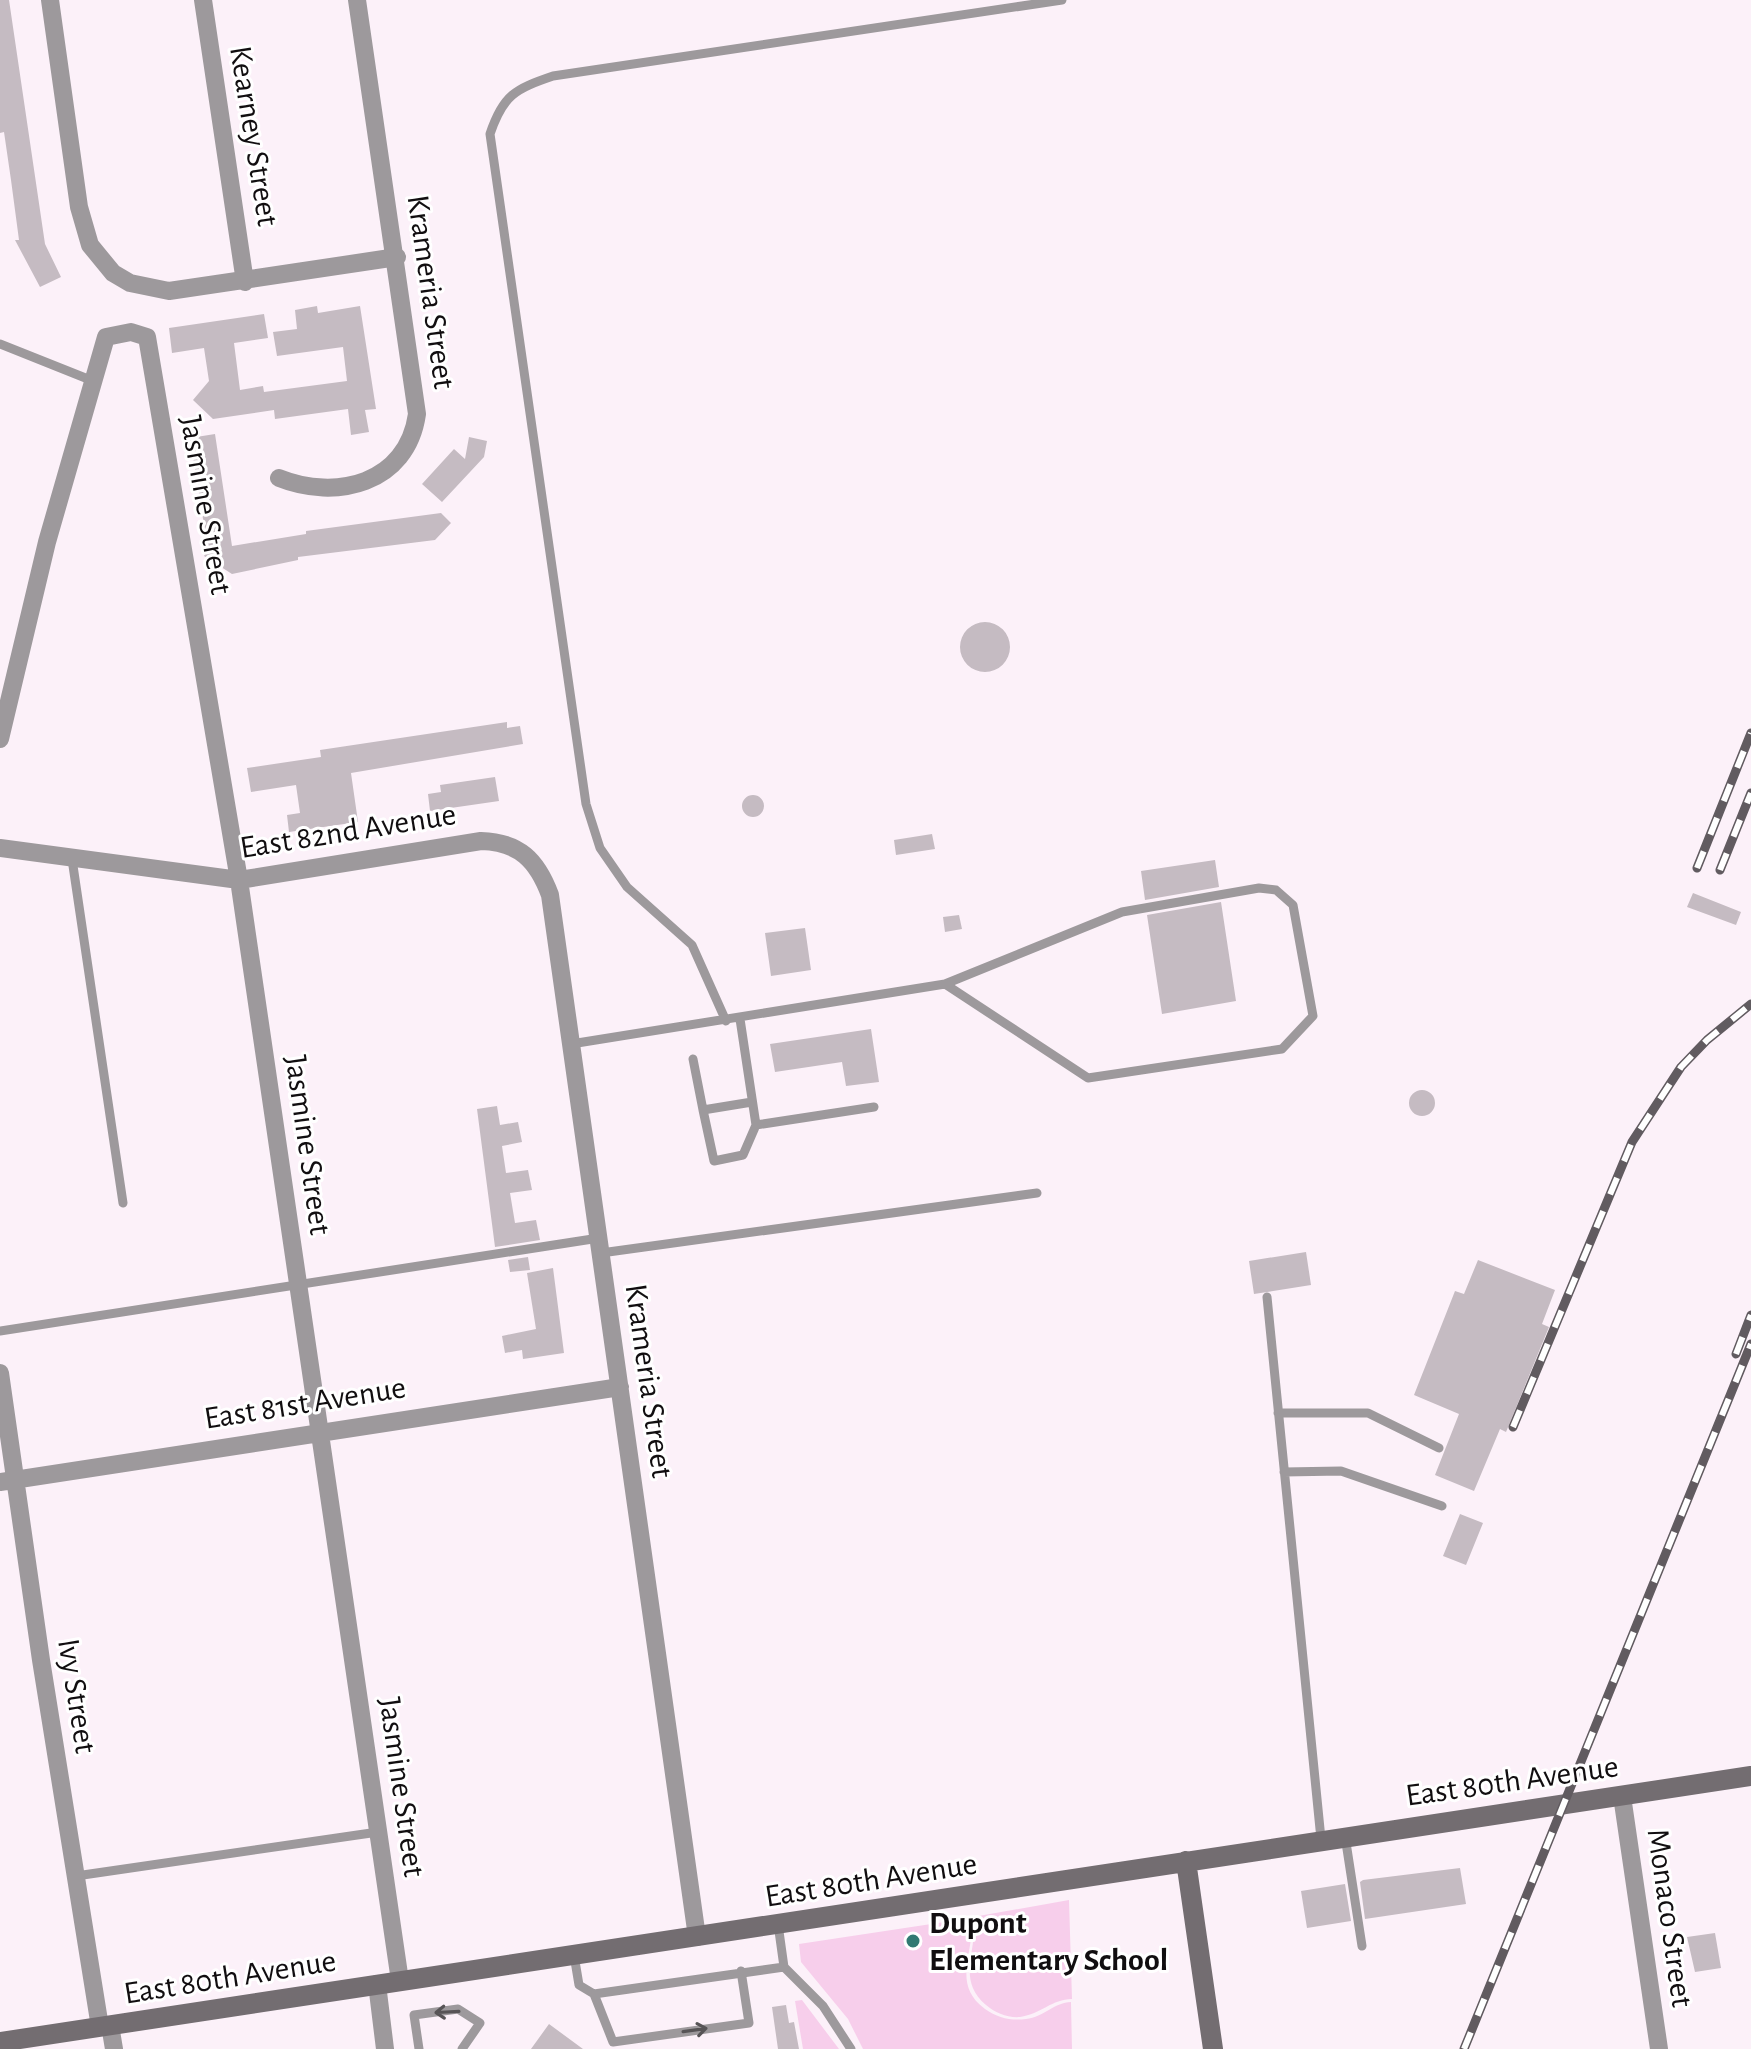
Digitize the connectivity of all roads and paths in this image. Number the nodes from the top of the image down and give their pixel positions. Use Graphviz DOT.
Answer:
graph roads {
  1 [pos="50,0"];
  2 [pos="203,0"];
  3 [pos="357,0"];
  4 [pos="1062,0"];
  5 [pos="397,257"];
  6 [pos="245,282"];
  7 [pos="0,344"];
  8 [pos="93,381"];
  9 [pos="279,478"];
  10 [pos="0,739"];
  11 [pos="514,846"];
  12 [pos="0,848"];
  13 [pos="72,859"];
  14 [pos="239,880"];
  15 [pos="945,984"];
  16 [pos="740,1019"];
  17 [pos="726,1021"];
  18 [pos="571,1044"];
  19 [pos="693,1059"];
  20 [pos="752,1102"];
  21 [pos="874,1107"];
  22 [pos="703,1110"];
  23 [pos="756,1125"];
  24 [pos="1037,1193"];
  25 [pos="123,1203"];
  26 [pos="600,1246"];
  27 [pos="298,1285"];
  28 [pos="1267,1297"];
  29 [pos="0,1331"];
  30 [pos="0,1373"];
  31 [pos="620,1387"];
  32 [pos="1278,1413"];
  33 [pos="319,1431"];
  34 [pos="1439,1448"];
  35 [pos="1284,1472"];
  36 [pos="8,1481"];
  37 [pos="1442,1506"];
  38 [pos="1751,1776"];
  39 [pos="1622,1796"];
  40 [pos="378,1832"];
  41 [pos="1345,1836"];
  42 [pos="1321,1839"];
  43 [pos="1186,1861"];
  44 [pos="76,1876"];
  45 [pos="778,1924"];
  46 [pos="697,1937"];
  47 [pos="1362,1946"];
  48 [pos="574,1955"];
  49 [pos="784,1967"];
  50 [pos="741,1971"];
  51 [pos="400,1981"];
  52 [pos="377,1984"];
  53 [pos="594,1994"];
  54 [pos="105,2026"];
  55 [pos="0,2042"];
  56 [pos="114,2049"];
  57 [pos="385,2049"];
  58 [pos="419,2049"];
  59 [pos="462,2049"];
  60 [pos="851,2049"];
  61 [pos="1213,2049"];
  62 [pos="1659,2049"];
  1 -- 6 [label="street"];
  2 -- 6 [label="street, Kearney Street"];
  3 -- 5 [label="street, Krameria Street"];
  4 -- 17 [label="lane"];
  5 -- 6 [label="street"];
  5 -- 9 [label="street, Krameria Street"];
  7 -- 8 [label="lane"];
  8 -- 10 [label="street"];
  8 -- 14 [label="street, Jasmine Street"];
  11 -- 14 [label="street, East 82nd Avenue"];
  11 -- 18 [label="street, Krameria Street"];
  12 -- 13 [label="street, East 82nd Avenue"];
  13 -- 14 [label="street, East 82nd Avenue"];
  13 -- 25 [label="lane"];
  14 -- 27 [label="street, Jasmine Street"];
  15 -- 15 [label="lane"];
  15 -- 16 [label="lane"];
  16 -- 17 [label="lane"];
  16 -- 20 [label="lane"];
  17 -- 18 [label="lane"];
  18 -- 26 [label="street, Krameria Street"];
  19 -- 22 [label="lane"];
  20 -- 22 [label="lane"];
  20 -- 23 [label="lane"];
  21 -- 23 [label="lane"];
  22 -- 23 [label="lane"];
  24 -- 26 [label="lane"];
  26 -- 27 [label="lane"];
  26 -- 31 [label="street, Krameria Street"];
  27 -- 29 [label="lane"];
  27 -- 33 [label="street, Jasmine Street"];
  28 -- 32 [label="lane"];
  30 -- 36 [label="street, Ivy Street"];
  31 -- 33 [label="street, East 81st Avenue"];
  31 -- 46 [label="street, Krameria Street"];
  32 -- 34 [label="lane"];
  32 -- 35 [label="lane"];
  33 -- 36 [label="street, East 81st Avenue"];
  33 -- 40 [label="street, Jasmine Street"];
  35 -- 37 [label="lane"];
  35 -- 42 [label="lane"];
  36 -- 44 [label="street, Ivy Street"];
  38 -- 39 [label="street, East 80th Avenue"];
  39 -- 41 [label="street, East 80th Avenue"];
  39 -- 62 [label="street, Monaco Street"];
  40 -- 44 [label="lane"];
  40 -- 51 [label="street, Jasmine Street"];
  41 -- 42 [label="street, East 80th Avenue"];
  41 -- 47 [label="lane"];
  42 -- 43 [label="street, East 80th Avenue"];
  43 -- 45 [label="street, East 80th Avenue"];
  43 -- 61 [label="street"];
  44 -- 54 [label="street, Ivy Street"];
  45 -- 46 [label="street, East 80th Avenue"];
  45 -- 49 [label="lane"];
  46 -- 48 [label="street, East 80th Avenue"];
  48 -- 51 [label="street, East 80th Avenue"];
  48 -- 53 [label="lane"];
  49 -- 50 [label="lane"];
  49 -- 60 [label="lane"];
  50 -- 53 [label="lane"];
  53 -- 50 [label="lane, one-way"];
  51 -- 52 [label="street, East 80th Avenue"];
  52 -- 54 [label="street, East 80th Avenue"];
  52 -- 57 [label="street"];
  54 -- 55 [label="street, East 80th Avenue"];
  54 -- 56 [label="street, Ivy Street"];
  59 -- 58 [label="lane, one-way"];
}
